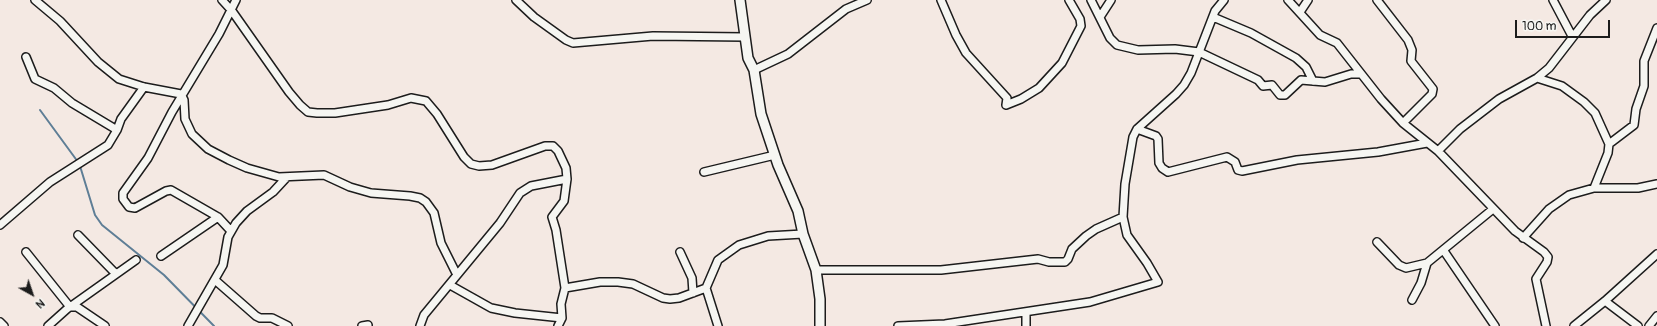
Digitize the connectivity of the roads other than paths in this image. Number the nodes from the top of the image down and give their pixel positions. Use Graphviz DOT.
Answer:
graph roads {
  1 [pos="35,0"];
  2 [pos="222,0"];
  3 [pos="236,0"];
  4 [pos="516,0"];
  5 [pos="740,0"];
  6 [pos="867,0"];
  7 [pos="941,0"];
  8 [pos="1069,0"];
  9 [pos="1091,0"];
  10 [pos="1111,0"];
  11 [pos="1224,0"];
  12 [pos="1288,0"];
  13 [pos="1308,0"];
  14 [pos="1377,0"];
  15 [pos="1553,0"];
  16 [pos="1606,0"];
  17 [pos="232,11"];
  18 [pos="1300,12"];
  19 [pos="1213,17"];
  20 [pos="1100,18"];
  21 [pos="1657,28"];
  22 [pos="1572,36"];
  23 [pos="745,37"];
  24 [pos="1199,52"];
  25 [pos="26,57"];
  26 [pos="754,70"];
  27 [pos="1361,74"];
  28 [pos="1537,78"];
  29 [pos="1313,81"];
  30 [pos="144,87"];
  31 [pos="182,95"];
  32 [pos="1403,123"];
  33 [pos="1138,129"];
  34 [pos="117,130"];
  35 [pos="1427,143"];
  36 [pos="1608,144"];
  37 [pos="1438,151"];
  38 [pos="775,155"];
  39 [pos="704,172"];
  40 [pos="286,178"];
  41 [pos="567,179"];
  42 [pos="1657,184"];
  43 [pos="1594,188"];
  44 [pos="1493,209"];
  45 [pos="218,217"];
  46 [pos="1123,217"];
  47 [pos="0,225"];
  48 [pos="231,231"];
  49 [pos="802,234"];
  50 [pos="78,236"];
  51 [pos="1523,238"];
  52 [pos="1377,242"];
  53 [pos="1444,251"];
  54 [pos="26,252"];
  55 [pos="680,252"];
  56 [pos="1657,254"];
  57 [pos="161,256"];
  58 [pos="136,260"];
  59 [pos="1427,263"];
  60 [pos="816,270"];
  61 [pos="116,274"];
  62 [pos="457,275"];
  63 [pos="215,280"];
  64 [pos="450,285"];
  65 [pos="565,288"];
  66 [pos="706,288"];
  67 [pos="693,293"];
  68 [pos="1412,300"];
  69 [pos="1605,301"];
  70 [pos="70,307"];
  71 [pos="1026,312"];
  72 [pos="1657,316"];
  73 [pos="562,318"];
  74 [pos="0,322"];
  75 [pos="4,326"];
  76 [pos="48,326"];
  77 [pos="104,326"];
  78 [pos="188,326"];
  79 [pos="288,326"];
  80 [pos="420,326"];
  81 [pos="558,326"];
  82 [pos="718,326"];
  83 [pos="820,326"];
  84 [pos="898,326"];
  85 [pos="1026,326"];
  86 [pos="1495,326"];
  87 [pos="1546,326"];
  88 [pos="1574,326"];
  89 [pos="1638,326"];
  90 [pos="1649,326"];
  1 -- 30 [label="street"];
  2 -- 17 [label="street"];
  3 -- 17 [label="street"];
  4 -- 23 [label="street"];
  5 -- 23 [label="street"];
  6 -- 26 [label="street"];
  7 -- 8 [label="street"];
  9 -- 20 [label="street"];
  10 -- 20 [label="street"];
  11 -- 19 [label="street"];
  12 -- 18 [label="street"];
  13 -- 18 [label="street"];
  14 -- 32 [label="street"];
  15 -- 22 [label="street"];
  16 -- 22 [label="street"];
  17 -- 31 [label="street"];
  17 -- 41 [label="street"];
  18 -- 27 [label="street"];
  19 -- 24 [label="street"];
  19 -- 29 [label="street"];
  20 -- 24 [label="street"];
  21 -- 36 [label="street"];
  22 -- 28 [label="street"];
  23 -- 26 [label="street"];
  24 -- 29 [label="street"];
  24 -- 33 [label="street"];
  25 -- 34 [label="street"];
  26 -- 38 [label="street"];
  27 -- 29 [label="street"];
  27 -- 32 [label="street"];
  28 -- 36 [label="street"];
  28 -- 37 [label="street"];
  30 -- 31 [label="street"];
  30 -- 34 [label="street"];
  31 -- 40 [label="street"];
  31 -- 45 [label="street"];
  32 -- 35 [label="street"];
  33 -- 35 [label="street"];
  33 -- 46 [label="street"];
  34 -- 47 [label="street"];
  35 -- 37 [label="street"];
  36 -- 43 [label="street"];
  37 -- 44 [label="street"];
  38 -- 39 [label="street"];
  38 -- 49 [label="street"];
  40 -- 48 [label="street"];
  40 -- 62 [label="street"];
  41 -- 62 [label="street"];
  41 -- 65 [label="street"];
  42 -- 43 [label="street"];
  43 -- 51 [label="street"];
  44 -- 51 [label="street"];
  44 -- 53 [label="street"];
  45 -- 48 [label="street"];
  45 -- 57 [label="street"];
  46 -- 60 [label="street"];
  46 -- 71 [label="street"];
  48 -- 63 [label="street"];
  49 -- 60 [label="street"];
  49 -- 66 [label="street"];
  50 -- 61 [label="street"];
  51 -- 87 [label="street"];
  52 -- 59 [label="street"];
  53 -- 59 [label="street"];
  53 -- 86 [label="street"];
  54 -- 70 [label="street"];
  55 -- 67 [label="street"];
  56 -- 69 [label="street"];
  58 -- 61 [label="street"];
  59 -- 68 [label="street"];
  60 -- 83 [label="street"];
  61 -- 70 [label="street"];
  62 -- 64 [label="street"];
  63 -- 78 [label="street"];
  63 -- 79 [label="street"];
  64 -- 73 [label="street"];
  64 -- 80 [label="street"];
  65 -- 67 [label="street"];
  65 -- 73 [label="street"];
  66 -- 67 [label="street"];
  66 -- 82 [label="street"];
  69 -- 88 [label="street"];
  69 -- 89 [label="street"];
  70 -- 76 [label="street"];
  70 -- 77 [label="street"];
  71 -- 84 [label="street"];
  71 -- 85 [label="street"];
  72 -- 90 [label="street"];
  73 -- 81 [label="street"];
  74 -- 75 [label="street"];
}
